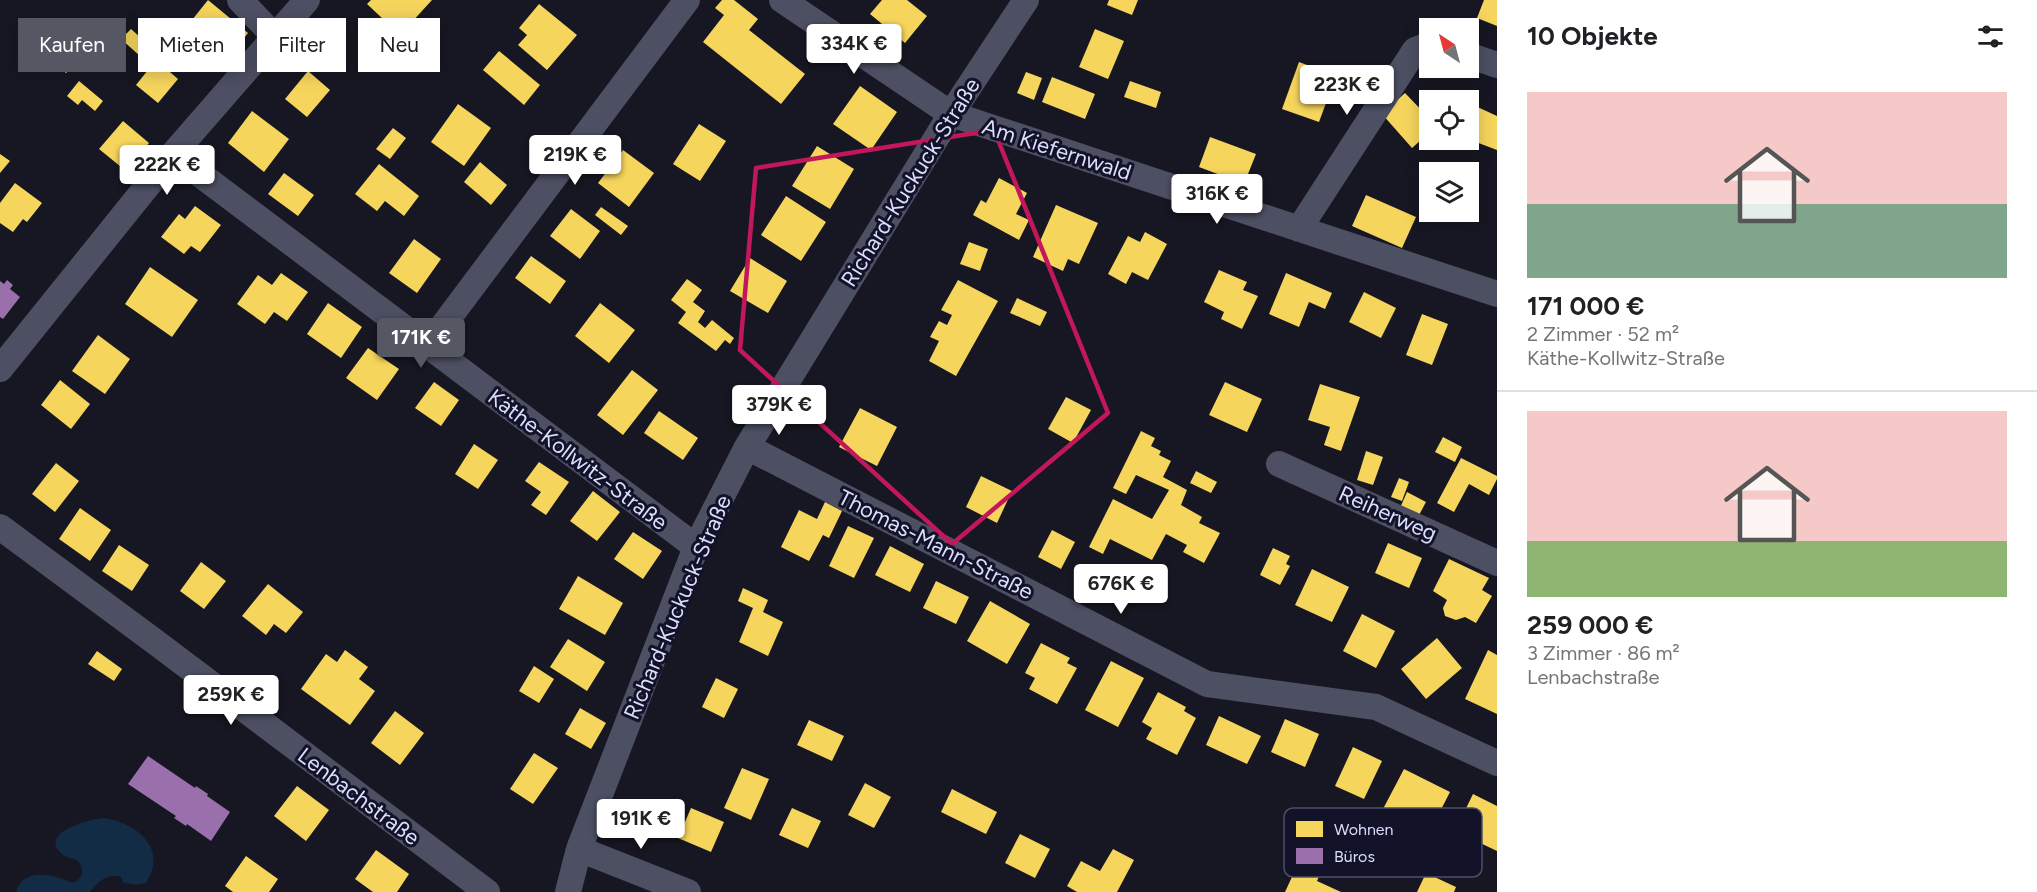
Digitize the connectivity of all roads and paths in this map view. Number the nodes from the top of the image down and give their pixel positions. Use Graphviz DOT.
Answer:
graph roads {
  1 [pos="240,0"];
  2 [pos="307,0"];
  3 [pos="687,0"];
  4 [pos="782,0"];
  5 [pos="1026,0"];
  6 [pos="257,18"];
  7 [pos="291,18"];
  8 [pos="1419,48"];
  9 [pos="257,58"];
  10 [pos="1479,59"];
  11 [pos="1497,65"];
  12 [pos="951,114"];
  13 [pos="173,154"];
  14 [pos="1299,229"];
  15 [pos="1497,294"];
  16 [pos="427,347"];
  17 [pos="0,369"];
  18 [pos="747,447"];
  19 [pos="1280,464"];
  20 [pos="0,527"];
  21 [pos="696,547"];
  22 [pos="1497,563"];
  23 [pos="1497,763"];
  24 [pos="579,849"];
  25 [pos="487,892"];
  26 [pos="568,892"];
  27 [pos="688,892"];
  1 -- 6 [label="street"];
  2 -- 7 [label="street"];
  3 -- 16 [label="street"];
  4 -- 12 [label="street, Am Kiefernwald"];
  5 -- 12 [label="street, Richard-Kuckuck-Straße"];
  8 -- 14 [label="street"];
  9 -- 13 [label="street"];
  10 -- 11 [label="street"];
  12 -- 14 [label="street, Am Kiefernwald"];
  12 -- 18 [label="street, Richard-Kuckuck-Straße"];
  13 -- 16 [label="street, Käthe-Kollwitz-Straße"];
  13 -- 17 [label="street"];
  14 -- 15 [label="street, Am Kiefernwald"];
  16 -- 21 [label="street, Käthe-Kollwitz-Straße"];
  18 -- 21 [label="street, Richard-Kuckuck-Straße"];
  18 -- 23 [label="street, Thomas-Mann-Straße"];
  19 -- 22 [label="street, Reiherweg"];
  20 -- 25 [label="street, Lenbachstraße"];
  21 -- 24 [label="street, Richard-Kuckuck-Straße"];
  24 -- 26 [label="street, Richard-Kuckuck-Straße"];
  24 -- 27 [label="street"];
}
